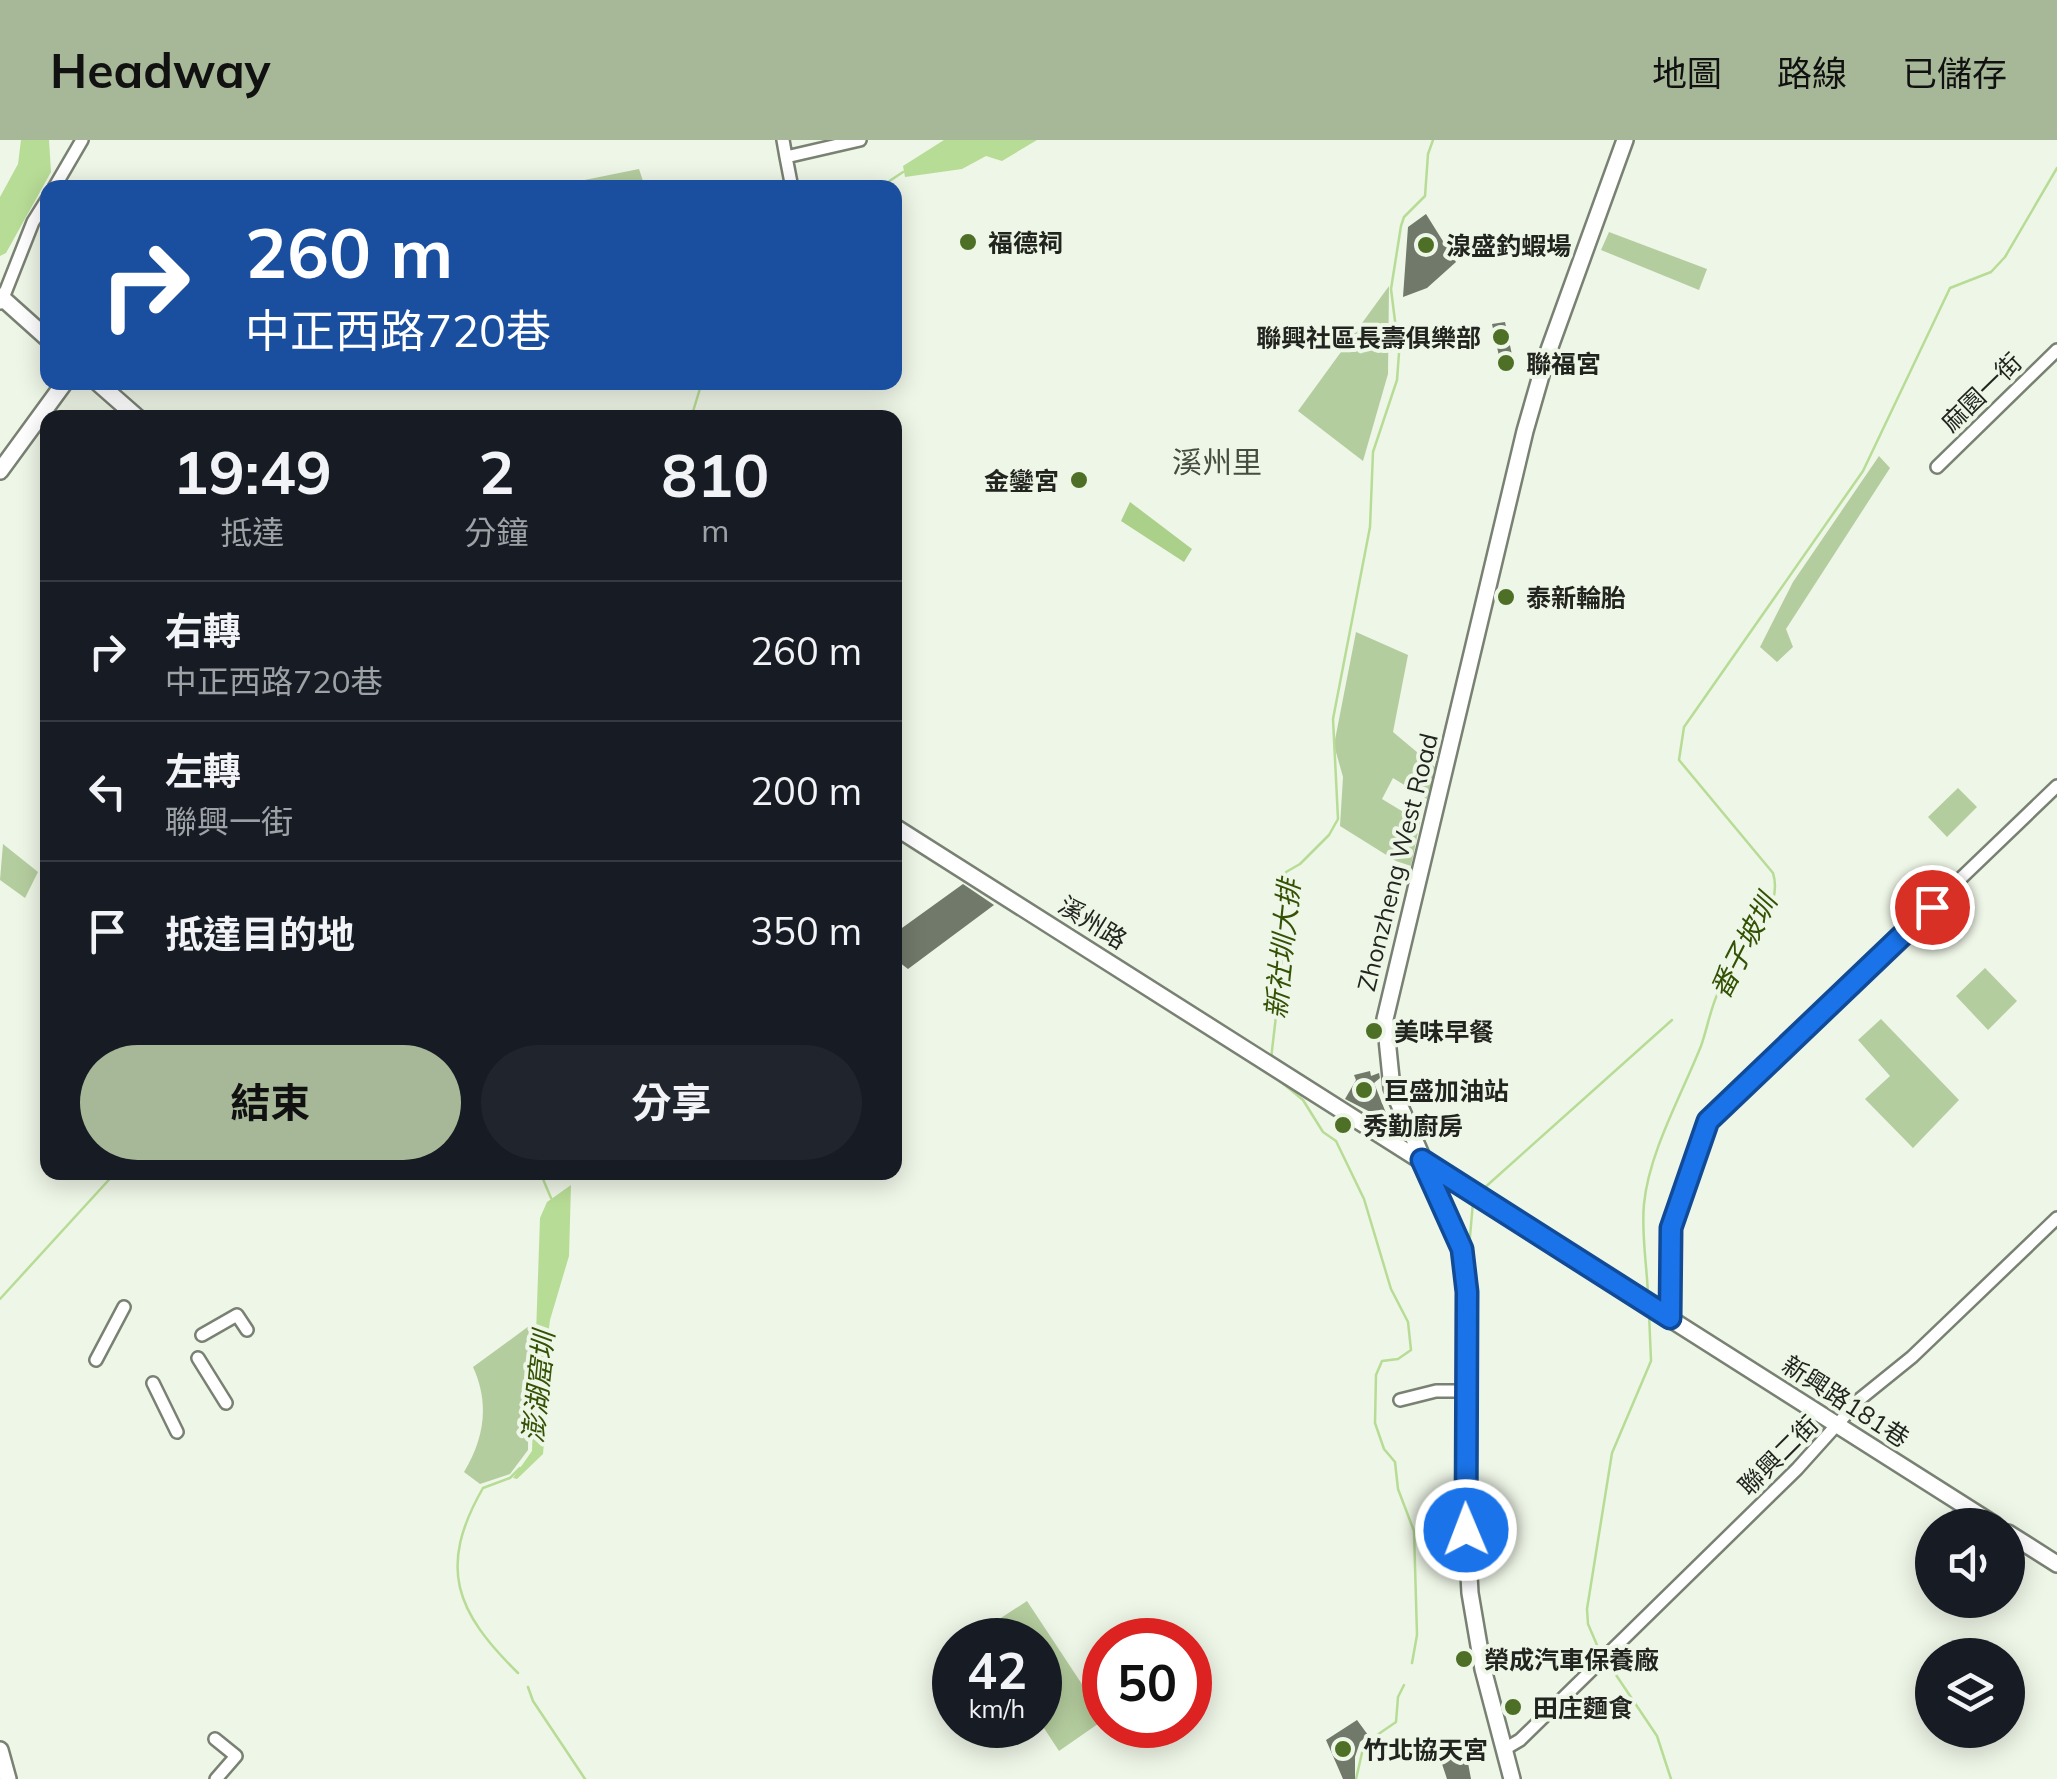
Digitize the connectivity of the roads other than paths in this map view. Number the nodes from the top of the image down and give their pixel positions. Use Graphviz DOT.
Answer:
graph roads {
  1 [pos="82,140"];
  2 [pos="784,140"];
  3 [pos="860,140"];
  4 [pos="1624,140"];
  5 [pos="786,158"];
  6 [pos="59,180"];
  7 [pos="790,180"];
  8 [pos="40,211"];
  9 [pos="1,300"];
  10 [pos="40,332"];
  11 [pos="2057,350"];
  12 [pos="106,390"];
  13 [pos="129,410"];
  14 [pos="40,417"];
  15 [pos="1937,466"];
  16 [pos="0,471"];
  17 [pos="2057,786"];
  18 [pos="902,832"];
  19 [pos="1422,1160"];
  20 [pos="2057,1218"];
  21 [pos="124,1307"];
  22 [pos="1670,1318"];
  23 [pos="247,1330"];
  24 [pos="202,1335"];
  25 [pos="198,1358"];
  26 [pos="96,1360"];
  27 [pos="153,1383"];
  28 [pos="1466,1391"];
  29 [pos="1400,1400"];
  30 [pos="226,1403"];
  31 [pos="1838,1426"];
  32 [pos="177,1432"];
  33 [pos="1968,1508"];
  34 [pos="2025,1544"];
  35 [pos="2057,1564"];
  36 [pos="215,1739"];
  37 [pos="0,1750"];
  38 [pos="1503,1750"];
  39 [pos="8,1779"];
  40 [pos="216,1779"];
  41 [pos="1512,1779"];
  1 -- 6 [label="street"];
  2 -- 5 [label="street"];
  3 -- 5 [label="street"];
  4 -- 19 [label="main road, Zhonzheng West Road"];
  5 -- 7 [label="street"];
  8 -- 9 [label="street"];
  9 -- 10 [label="main road"];
  11 -- 15 [label="street, 麻園一街"];
  12 -- 13 [label="main road"];
  14 -- 16 [label="main road"];
  17 -- 22 [label="street"];
  18 -- 19 [label="main road, 溪州路"];
  19 -- 22 [label="main road, 新興路181巷"];
  19 -- 28 [label="main road, Zhonzheng West Road"];
  20 -- 31 [label="street, 聯興二街"];
  21 -- 26 [label="street"];
  22 -- 31 [label="main road, 新興路181巷"];
  23 -- 24 [label="street"];
  25 -- 30 [label="street"];
  27 -- 32 [label="street"];
  28 -- 29 [label="street"];
  28 -- 38 [label="main road, Zhonzheng West Road"];
  31 -- 33 [label="main road, 新興路181巷"];
  31 -- 38 [label="street, 聯興二街"];
  34 -- 35 [label="main road"];
  36 -- 40 [label="street"];
  37 -- 39 [label="main road"];
  38 -- 41 [label="main road, Zhonzheng West Road"];
}
